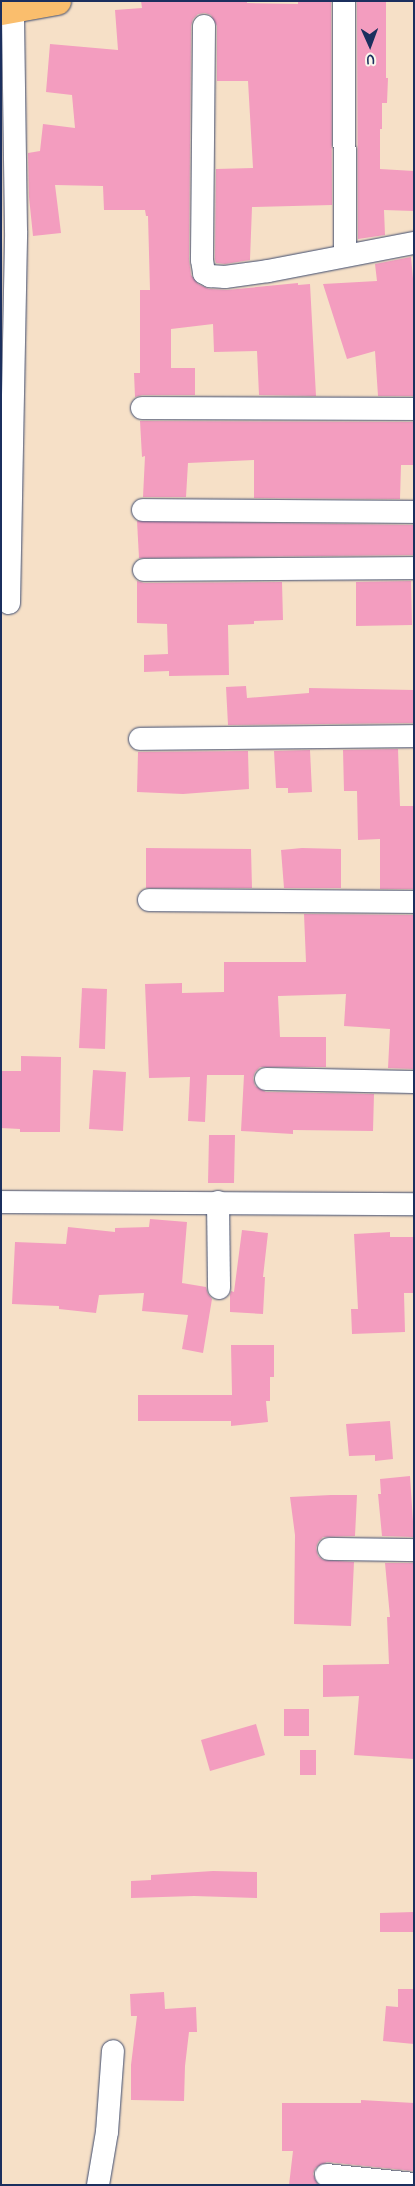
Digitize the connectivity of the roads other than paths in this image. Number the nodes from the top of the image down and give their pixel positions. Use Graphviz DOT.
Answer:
graph roads {
  1 [pos="57,1"];
  2 [pos="344,1"];
  3 [pos="7,10"];
  4 [pos="204,26"];
  5 [pos="414,243"];
  6 [pos="344,255"];
  7 [pos="142,408"];
  8 [pos="414,409"];
  9 [pos="142,510"];
  10 [pos="414,512"];
  11 [pos="414,568"];
  12 [pos="144,570"];
  13 [pos="9,603"];
  14 [pos="414,736"];
  15 [pos="140,740"];
  16 [pos="149,900"];
  17 [pos="414,902"];
  18 [pos="266,1079"];
  19 [pos="414,1082"];
  20 [pos="1,1202"];
  21 [pos="218,1202"];
  22 [pos="414,1204"];
  23 [pos="219,1288"];
  24 [pos="329,1549"];
  25 [pos="414,1550"];
  26 [pos="113,2051"];
  27 [pos="326,2175"];
  28 [pos="414,2184"];
  29 [pos="98,2185"];
  1 -- 3 [label="highway"];
  2 -- 6 [label="street"];
  3 -- 13 [label="street"];
  4 -- 6 [label="street"];
  5 -- 6 [label="street"];
  7 -- 8 [label="street"];
  9 -- 10 [label="street"];
  11 -- 12 [label="street"];
  14 -- 15 [label="street"];
  16 -- 17 [label="street"];
  18 -- 19 [label="street"];
  20 -- 21 [label="street"];
  21 -- 22 [label="street"];
  21 -- 23 [label="street"];
  24 -- 25 [label="street"];
  26 -- 29 [label="street"];
  27 -- 28 [label="street"];
}
